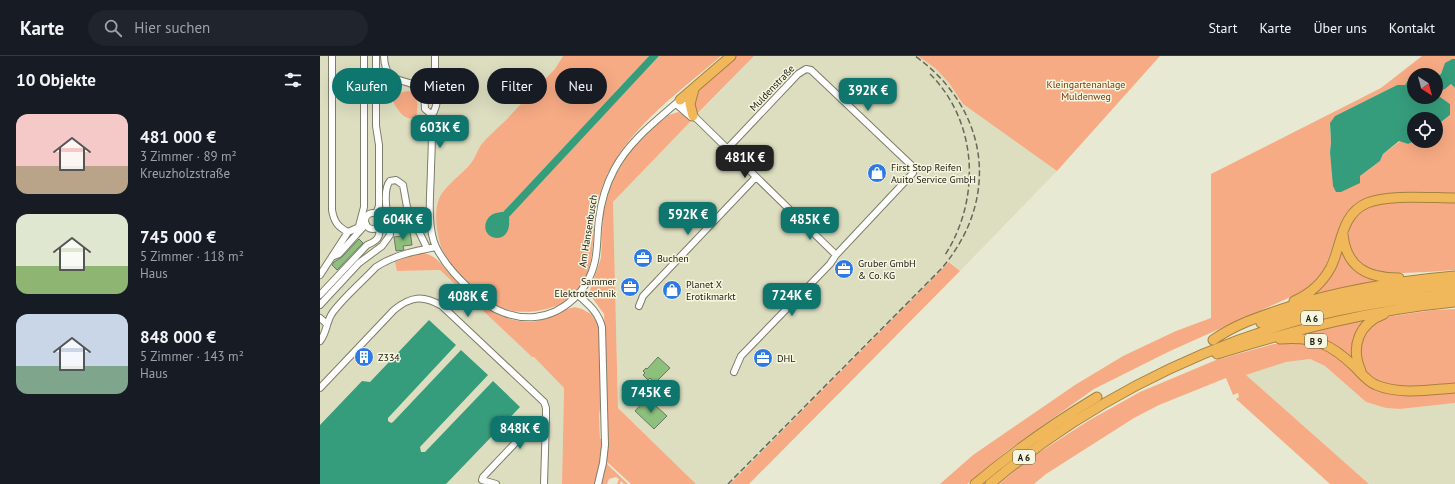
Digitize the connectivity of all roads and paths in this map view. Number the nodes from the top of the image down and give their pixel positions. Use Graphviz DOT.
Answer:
graph roads {
  1 [pos="332,56"];
  2 [pos="364,56"];
  3 [pos="376,56"];
  4 [pos="384,56"];
  5 [pos="436,56"];
  6 [pos="731,56"];
  7 [pos="436,68"];
  8 [pos="410,83"];
  9 [pos="694,89"];
  10 [pos="678,102"];
  11 [pos="425,104"];
  12 [pos="436,104"];
  13 [pos="432,115"];
  14 [pos="694,117"];
  15 [pos="727,149"];
  16 [pos="756,177"];
  17 [pos="1455,198"];
  18 [pos="364,207"];
  19 [pos="373,214"];
  20 [pos="366,224"];
  21 [pos="359,226"];
  22 [pos="379,227"];
  23 [pos="348,232"];
  24 [pos="1343,232"];
  25 [pos="436,247"];
  26 [pos="428,248"];
  27 [pos="836,255"];
  28 [pos="332,258"];
  29 [pos="320,275"];
  30 [pos="1455,276"];
  31 [pos="1422,278"];
  32 [pos="1455,284"];
  33 [pos="1455,293"];
  34 [pos="320,295"];
  35 [pos="578,295"];
  36 [pos="1455,302"];
  37 [pos="320,305"];
  38 [pos="639,306"];
  39 [pos="1399,308"];
  40 [pos="1275,311"];
  41 [pos="320,318"];
  42 [pos="324,329"];
  43 [pos="320,341"];
  44 [pos="1259,342"];
  45 [pos="1176,366"];
  46 [pos="734,372"];
  47 [pos="1362,374"];
  48 [pos="320,388"];
  49 [pos="1455,388"];
  50 [pos="1097,397"];
  51 [pos="546,418"];
  52 [pos="522,434"];
  53 [pos="545,437"];
  54 [pos="496,484"];
  55 [pos="544,484"];
  56 [pos="598,484"];
  57 [pos="975,484"];
  58 [pos="990,484"];
  1 -- 23 [label="street"];
  2 -- 18 [label="street"];
  3 -- 19 [label="street"];
  4 -- 8 [label="street"];
  5 -- 7 [label="street"];
  6 -- 9 [label="highway"];
  9 -- 10 [label="highway"];
  9 -- 14 [label="highway"];
  10 -- 14 [label="street"];
  10 -- 35 [label="street, Am Hansenbusch"];
  11 -- 13 [label="street"];
  12 -- 13 [label="street"];
  13 -- 25 [label="street, Am Hansenbusch"];
  14 -- 15 [label="street"];
  15 -- 16 [label="street"];
  15 -- 27 [label="street, Muldenstraße"];
  16 -- 27 [label="street"];
  16 -- 38 [label="street"];
  17 -- 24 [label="highway"];
  18 -- 19 [label="street"];
  18 -- 21 [label="street"];
  19 -- 20 [label="street"];
  19 -- 22 [label="street"];
  20 -- 21 [label="street"];
  20 -- 22 [label="street"];
  20 -- 28 [label="street"];
  21 -- 23 [label="street"];
  22 -- 34 [label="street"];
  23 -- 28 [label="street"];
  24 -- 31 [label="highway"];
  24 -- 40 [label="highway, A 6"];
  25 -- 26 [label="street"];
  25 -- 35 [label="street, Am Hansenbusch"];
  26 -- 37 [label="street"];
  26 -- 42 [label="street"];
  27 -- 46 [label="street, Muldenstraße"];
  28 -- 29 [label="street"];
  30 -- 31 [label="highway"];
  31 -- 40 [label="highway"];
  32 -- 40 [label="highway, A 6"];
  33 -- 45 [label="highway, A 6"];
  35 -- 56 [label="street"];
  36 -- 39 [label="highway"];
  39 -- 44 [label="highway"];
  39 -- 47 [label="highway"];
  41 -- 42 [label="street"];
  42 -- 43 [label="street"];
  44 -- 45 [label="highway"];
  44 -- 47 [label="highway, B 9"];
  45 -- 58 [label="highway, A 6"];
  47 -- 49 [label="highway"];
  48 -- 51 [label="street"];
  50 -- 57 [label="highway, A 6"];
  51 -- 52 [label="street"];
  51 -- 53 [label="street"];
  52 -- 53 [label="street"];
  52 -- 54 [label="street"];
  53 -- 55 [label="street"];
}
